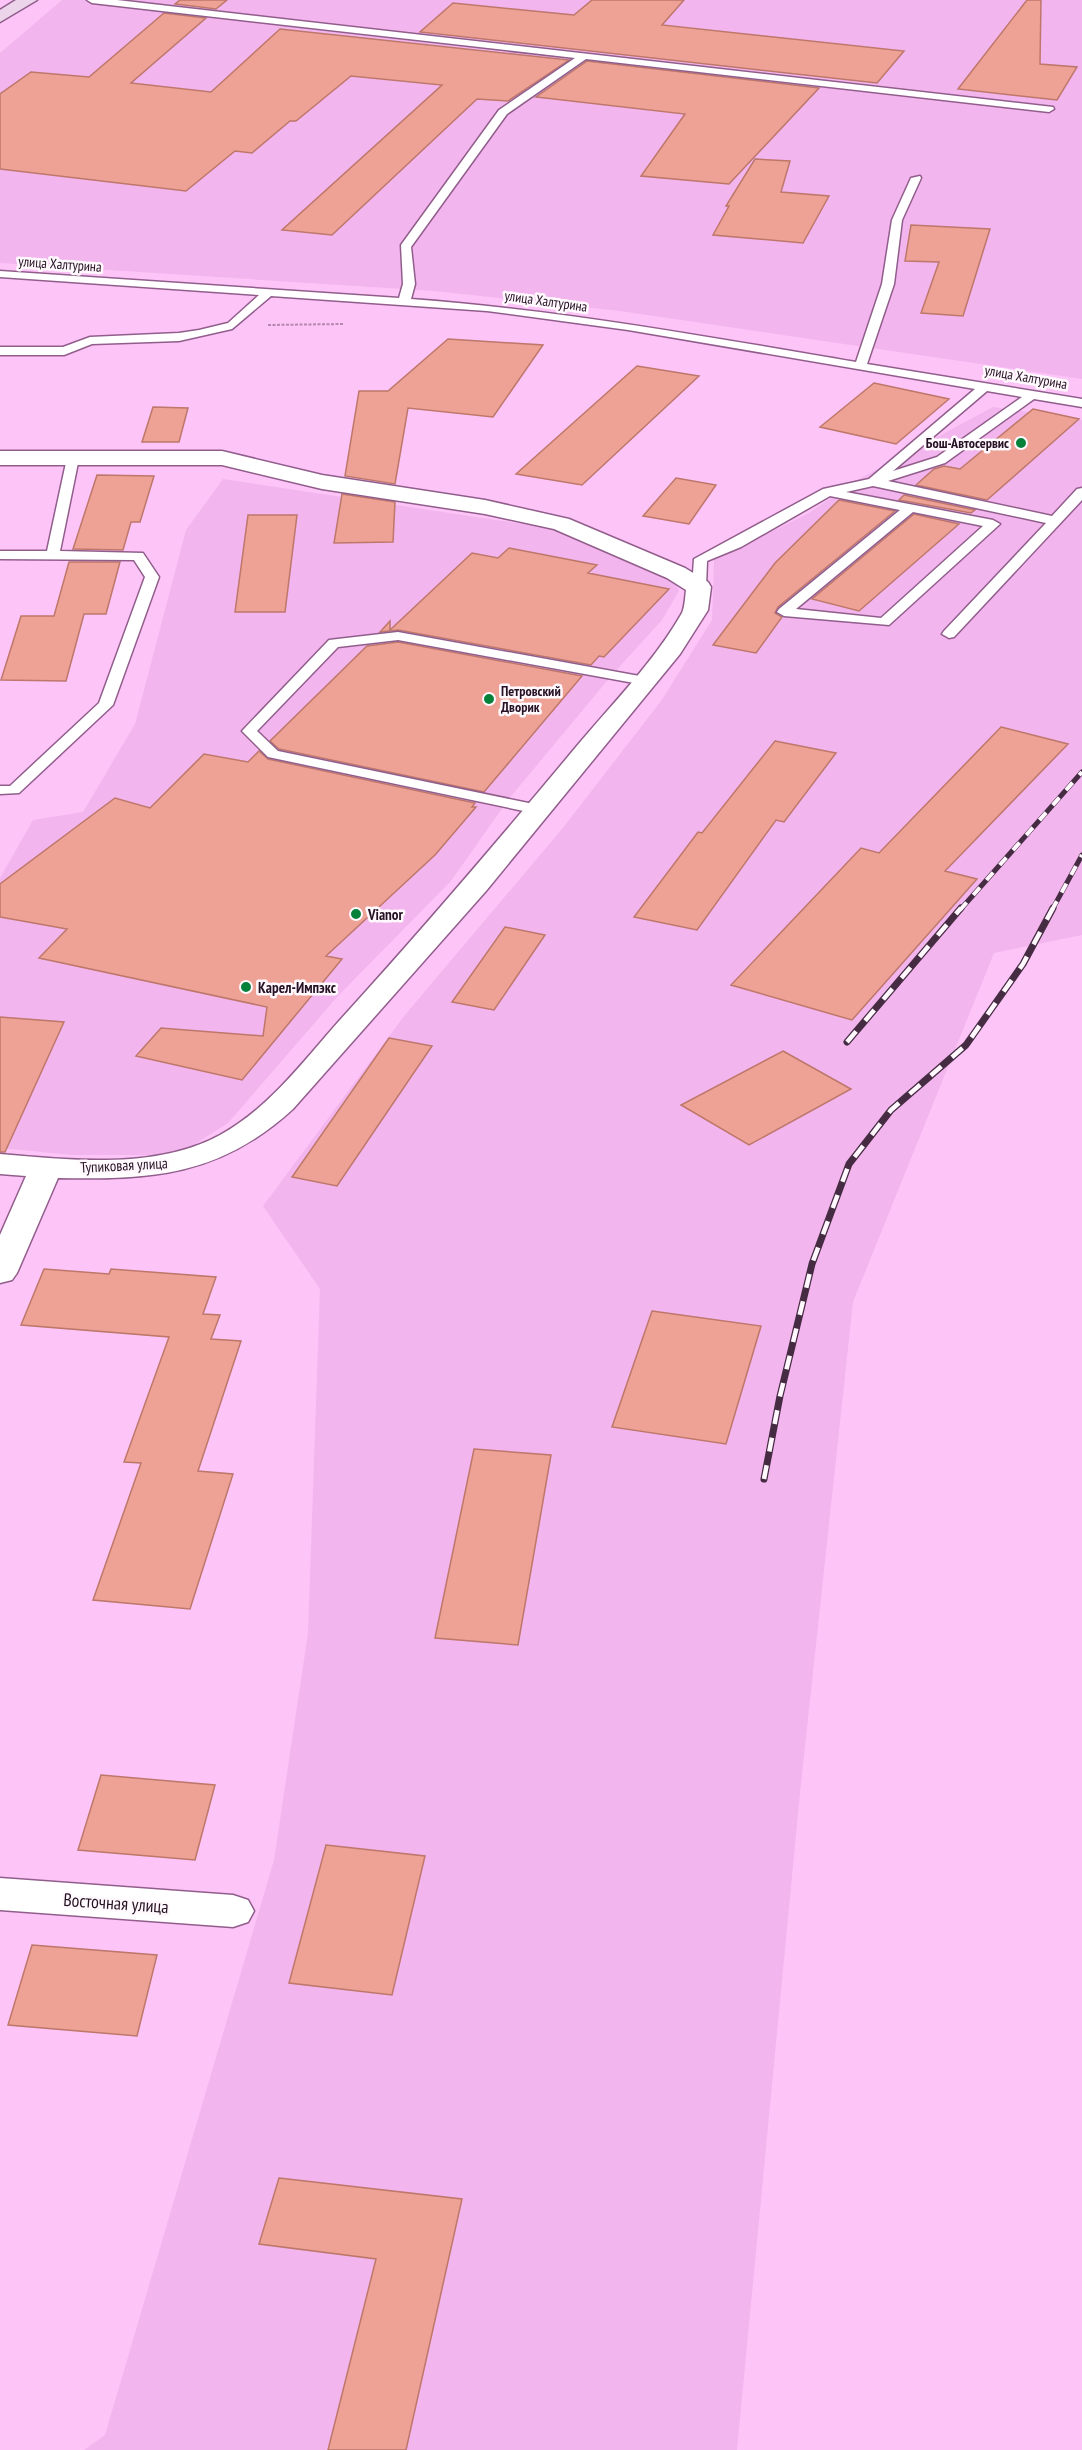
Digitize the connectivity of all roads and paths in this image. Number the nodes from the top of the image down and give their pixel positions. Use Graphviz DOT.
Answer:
graph roads {
  1 [pos="28,0"];
  2 [pos="92,0"];
  3 [pos="3,13"];
  4 [pos="584,56"];
  5 [pos="1049,109"];
  6 [pos="916,178"];
  7 [pos="0,274"];
  8 [pos="266,295"];
  9 [pos="404,303"];
  10 [pos="0,351"];
  11 [pos="861,365"];
  12 [pos="986,386"];
  13 [pos="1032,394"];
  14 [pos="1082,402"];
  15 [pos="0,458"];
  16 [pos="73,458"];
  17 [pos="873,482"];
  18 [pos="828,492"];
  19 [pos="1082,492"];
  20 [pos="911,507"];
  21 [pos="1057,521"];
  22 [pos="0,555"];
  23 [pos="53,555"];
  24 [pos="699,587"];
  25 [pos="949,634"];
  26 [pos="645,681"];
  27 [pos="0,790"];
  28 [pos="538,809"];
  29 [pos="0,1164"];
  30 [pos="46,1168"];
  31 [pos="0,1274"];
  32 [pos="0,1894"];
  33 [pos="232,1911"];
  1 -- 3 [label="main road"];
  2 -- 4 [label="lane"];
  4 -- 5 [label="lane"];
  4 -- 9 [label="lane"];
  6 -- 11 [label="lane"];
  7 -- 8 [label="lane, улица Халтурина"];
  8 -- 9 [label="lane, улица Халтурина"];
  8 -- 10 [label="lane"];
  9 -- 11 [label="lane, улица Халтурина"];
  11 -- 12 [label="lane, улица Халтурина"];
  12 -- 13 [label="lane, улица Халтурина"];
  12 -- 17 [label="lane"];
  13 -- 14 [label="lane, улица Халтурина"];
  13 -- 17 [label="lane"];
  15 -- 16 [label="street"];
  16 -- 23 [label="lane"];
  16 -- 24 [label="street"];
  17 -- 18 [label="lane"];
  17 -- 21 [label="lane"];
  18 -- 20 [label="lane"];
  18 -- 24 [label="lane"];
  19 -- 21 [label="lane"];
  20 -- 20 [label="lane"];
  21 -- 25 [label="lane"];
  22 -- 23 [label="lane"];
  23 -- 27 [label="lane"];
  24 -- 26 [label="street, Тупиковая улица"];
  26 -- 28 [label="street, Тупиковая улица"];
  26 -- 28 [label="lane"];
  28 -- 30 [label="street, Тупиковая улица"];
  29 -- 30 [label="street, Тупиковая улица"];
  30 -- 31 [label="street"];
  32 -- 33 [label="street, Восточная улица"];
}
